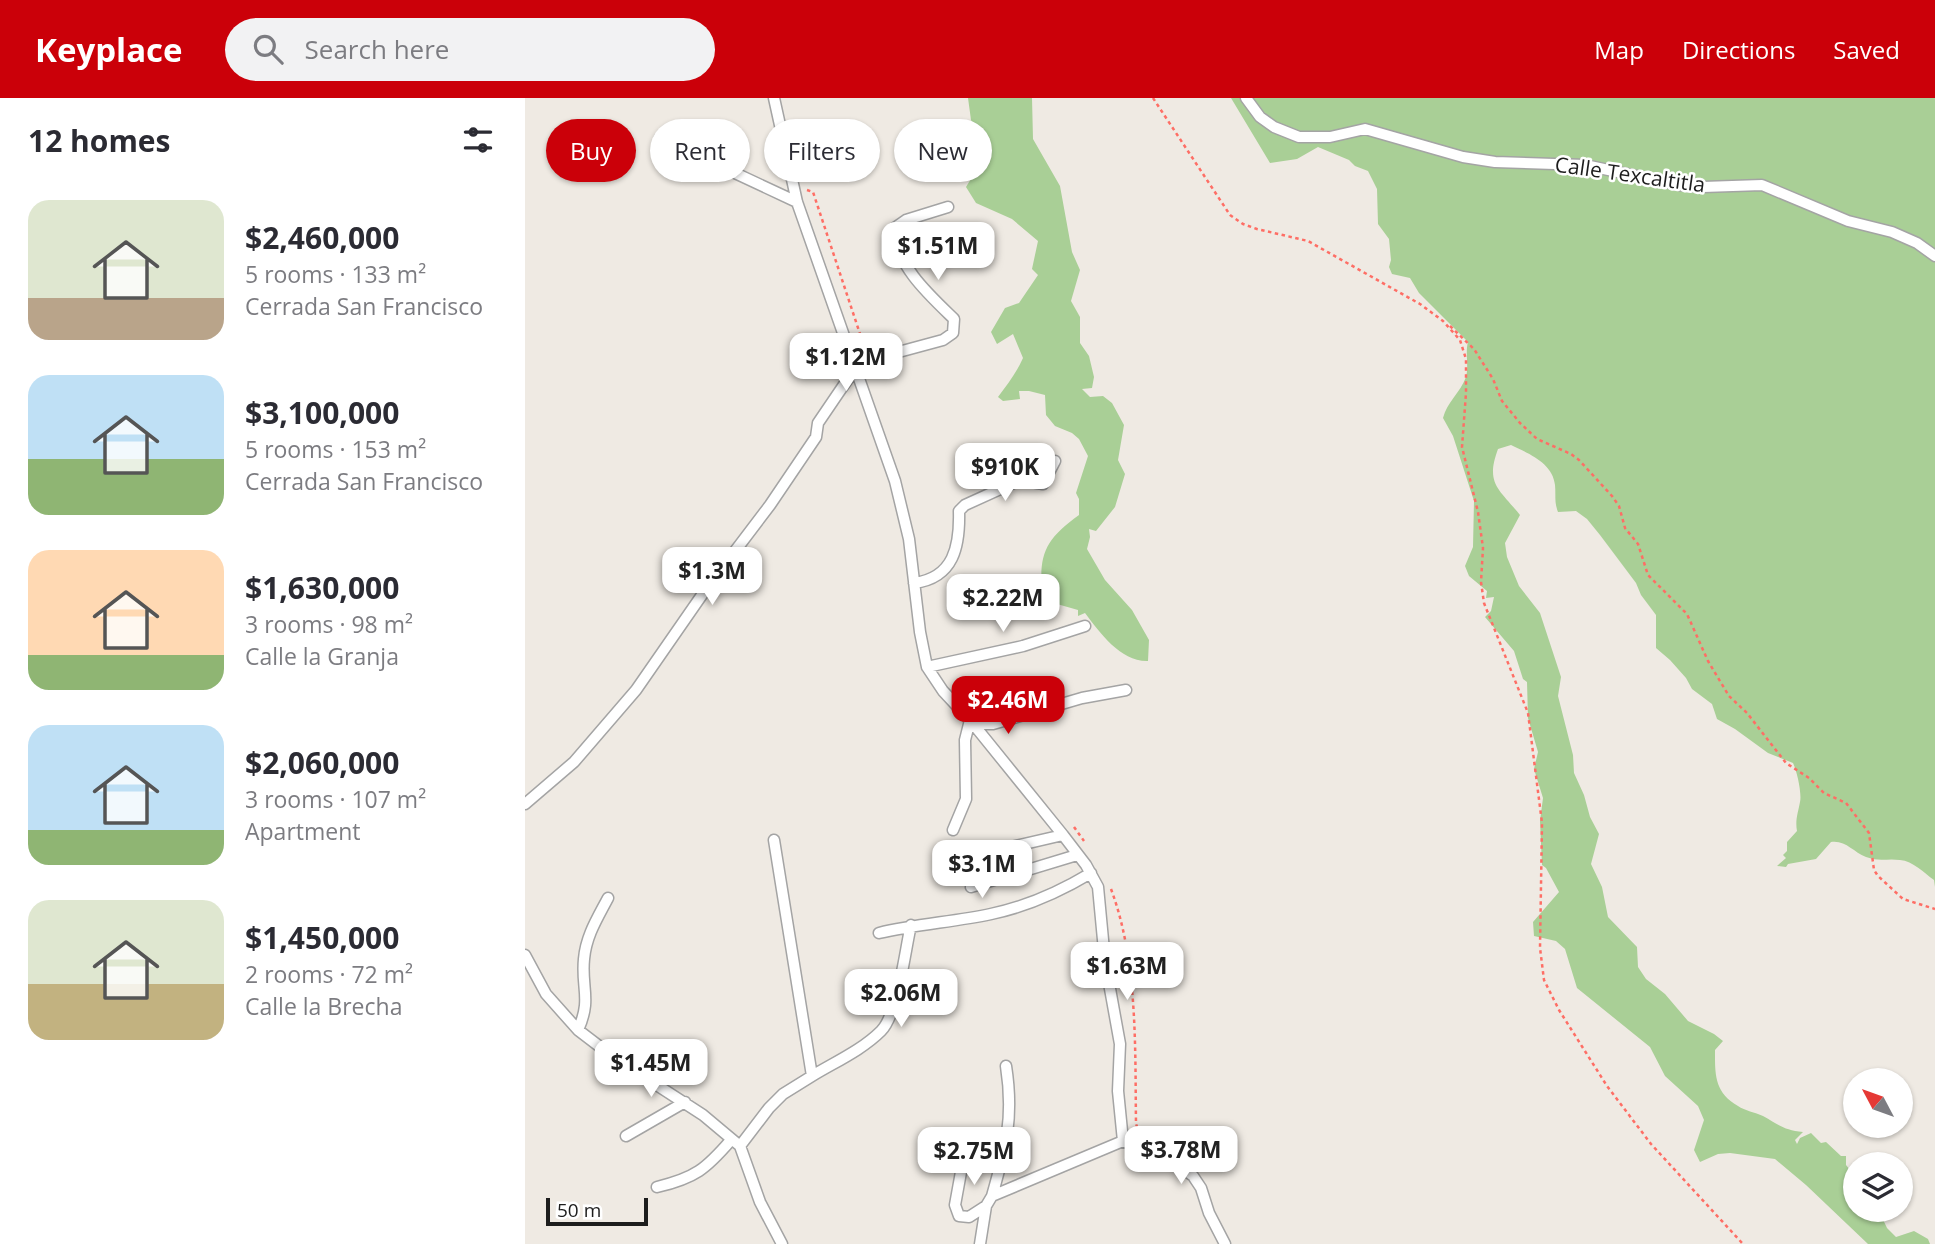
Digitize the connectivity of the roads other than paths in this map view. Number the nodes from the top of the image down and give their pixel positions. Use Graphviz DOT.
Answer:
graph roads {
  1 [pos="774,98"];
  2 [pos="1246,98"];
  3 [pos="750,180"];
  4 [pos="797,202"];
  5 [pos="948,206"];
  6 [pos="1935,256"];
  7 [pos="854,370"];
  8 [pos="1055,461"];
  9 [pos="914,583"];
  10 [pos="1085,626"];
  11 [pos="927,667"];
  12 [pos="1126,690"];
  13 [pos="970,720"];
  14 [pos="525,804"];
  15 [pos="953,830"];
  16 [pos="1063,835"];
  17 [pos="774,840"];
  18 [pos="1077,855"];
  19 [pos="964,858"];
  20 [pos="1091,873"];
  21 [pos="971,887"];
  22 [pos="608,898"];
  23 [pos="911,925"];
  24 [pos="879,933"];
  25 [pos="525,955"];
  26 [pos="578,1030"];
  27 [pos="1006,1066"];
  28 [pos="812,1076"];
  29 [pos="685,1102"];
  30 [pos="626,1136"];
  31 [pos="1123,1141"];
  32 [pos="736,1143"];
  33 [pos="963,1161"];
  34 [pos="657,1187"];
  35 [pos="989,1201"];
  36 [pos="782,1244"];
  37 [pos="980,1244"];
  38 [pos="1225,1244"];
  1 -- 4 [label="street"];
  2 -- 6 [label="street, Calle Texcaltitla"];
  3 -- 4 [label="street"];
  4 -- 7 [label="street"];
  5 -- 7 [label="street"];
  7 -- 9 [label="street"];
  7 -- 14 [label="street"];
  8 -- 9 [label="street"];
  9 -- 11 [label="street"];
  10 -- 11 [label="street"];
  11 -- 13 [label="street"];
  12 -- 13 [label="street"];
  13 -- 15 [label="street"];
  13 -- 16 [label="street"];
  16 -- 18 [label="street"];
  16 -- 19 [label="street"];
  17 -- 28 [label="street"];
  18 -- 20 [label="street"];
  18 -- 21 [label="street"];
  20 -- 23 [label="street"];
  20 -- 31 [label="street"];
  22 -- 26 [label="street"];
  23 -- 24 [label="street"];
  23 -- 28 [label="street"];
  25 -- 26 [label="street"];
  26 -- 29 [label="street"];
  27 -- 35 [label="street"];
  28 -- 32 [label="street"];
  29 -- 30 [label="street"];
  29 -- 32 [label="street"];
  31 -- 35 [label="street"];
  31 -- 38 [label="street"];
  32 -- 34 [label="street"];
  32 -- 36 [label="street"];
  33 -- 35 [label="street"];
  35 -- 37 [label="street"];
}
